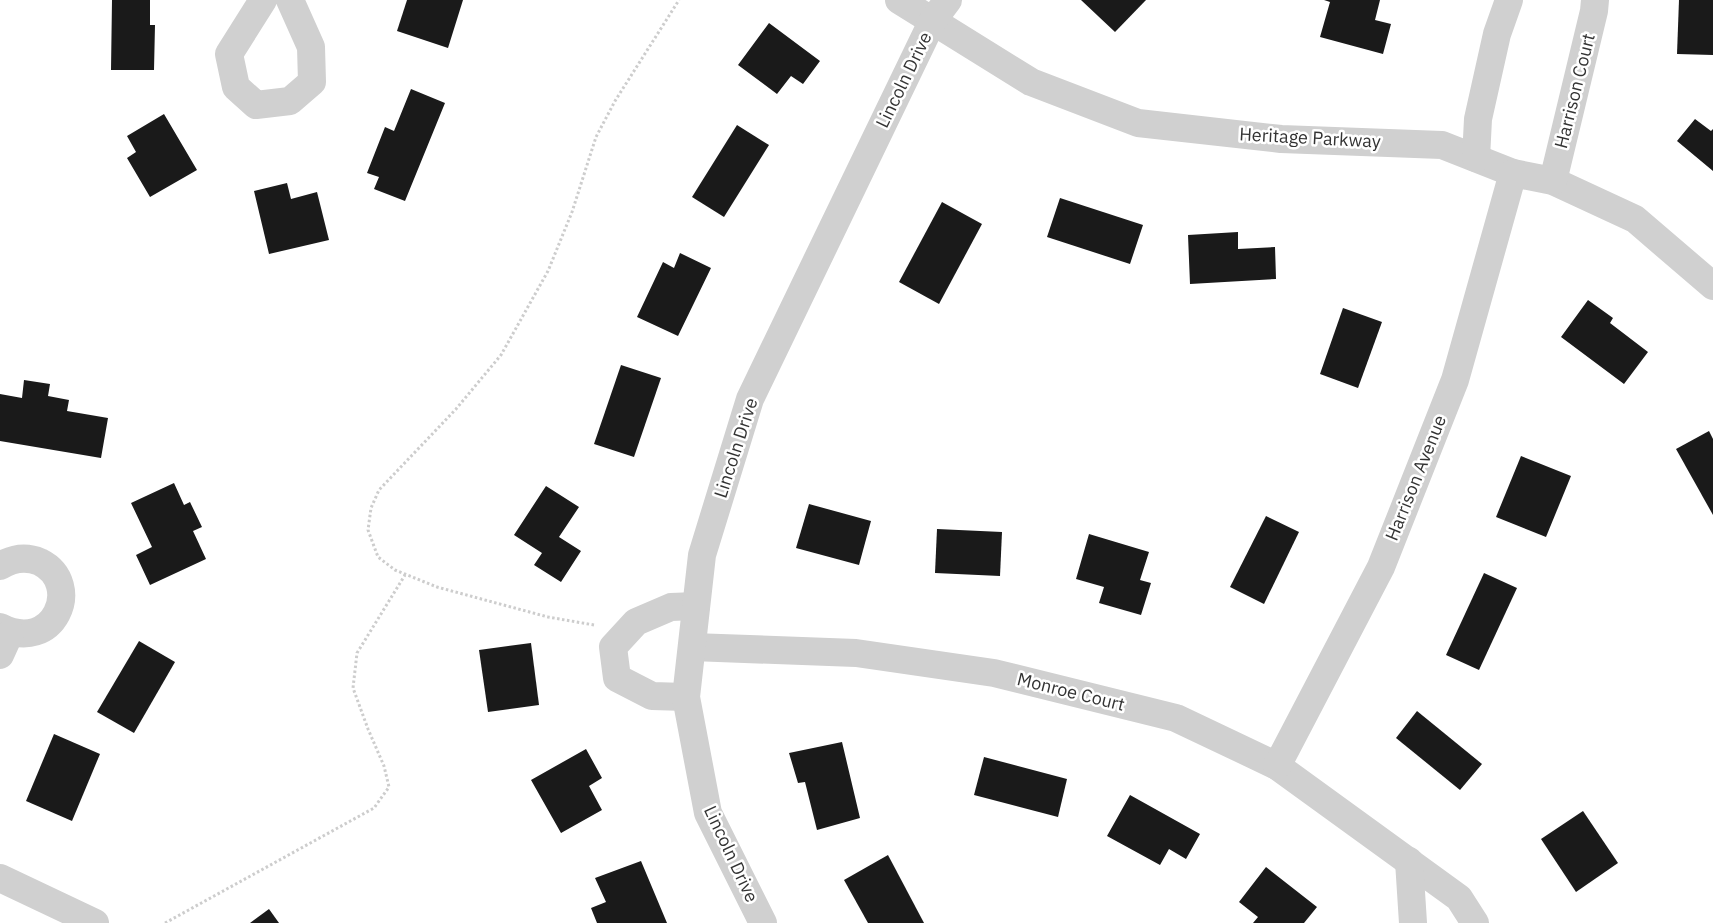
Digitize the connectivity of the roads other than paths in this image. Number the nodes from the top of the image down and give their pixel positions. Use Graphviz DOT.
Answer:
graph roads {
  1 [pos="263,0"];
  2 [pos="290,0"];
  3 [pos="899,0"];
  4 [pos="1509,0"];
  5 [pos="1595,0"];
  6 [pos="941,10"];
  7 [pos="1476,158"];
  8 [pos="1513,173"];
  9 [pos="1553,181"];
  10 [pos="1713,286"];
  11 [pos="0,566"];
  12 [pos="696,606"];
  13 [pos="3,638"];
  14 [pos="692,647"];
  15 [pos="686,697"];
  16 [pos="1277,766"];
  17 [pos="1409,861"];
  18 [pos="0,878"];
  19 [pos="95,923"];
  20 [pos="764,923"];
  21 [pos="1413,923"];
  22 [pos="1475,923"];
  1 -- 2 [label="street"];
  3 -- 6 [label="street, Heritage Parkway"];
  4 -- 7 [label="street"];
  5 -- 9 [label="street, Harrison Court"];
  6 -- 7 [label="street, Heritage Parkway"];
  6 -- 12 [label="street, Lincoln Drive"];
  7 -- 8 [label="street, Heritage Parkway"];
  8 -- 9 [label="street, Heritage Parkway"];
  8 -- 16 [label="street, Harrison Avenue"];
  9 -- 10 [label="street, Heritage Parkway"];
  11 -- 13 [label="street"];
  12 -- 14 [label="street, Lincoln Drive"];
  12 -- 15 [label="street"];
  14 -- 15 [label="street, Lincoln Drive"];
  14 -- 16 [label="street, Monroe Court"];
  15 -- 20 [label="street, Lincoln Drive"];
  16 -- 17 [label="street, Monroe Court"];
  17 -- 21 [label="street"];
  17 -- 22 [label="street, Monroe Court"];
  18 -- 19 [label="street"];
}
